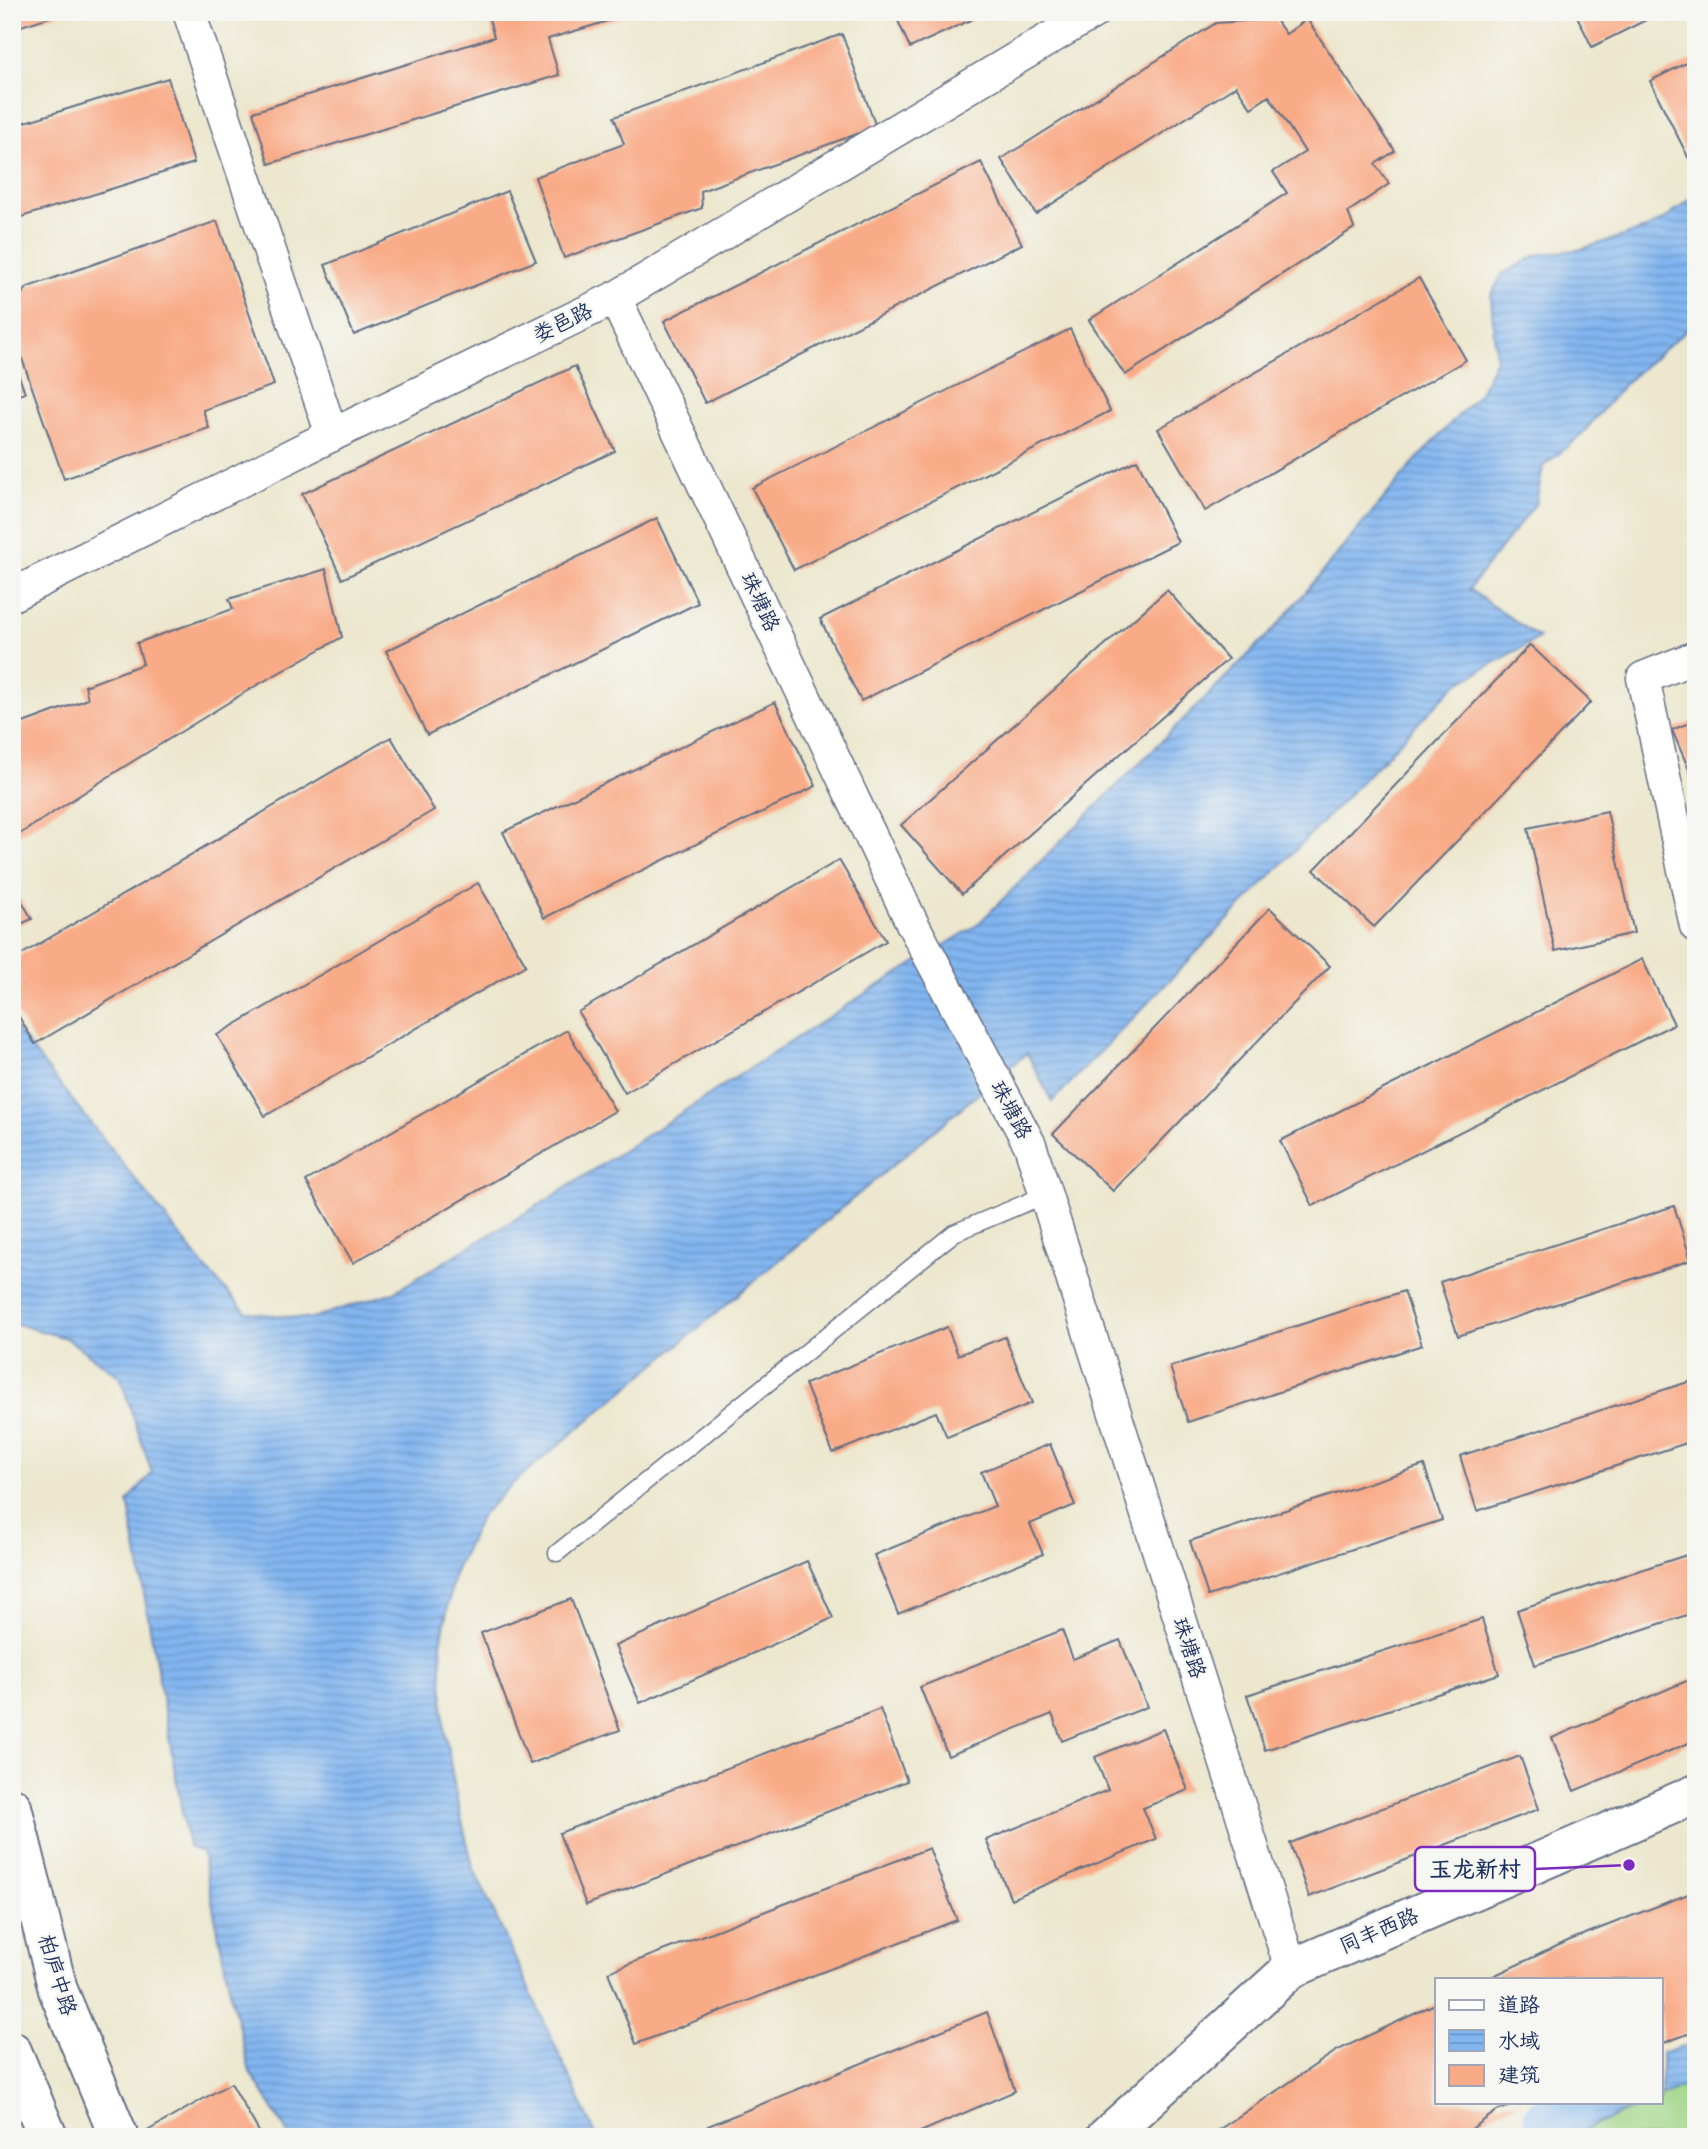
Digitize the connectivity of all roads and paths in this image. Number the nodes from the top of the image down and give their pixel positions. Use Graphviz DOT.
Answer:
graph roads {
  1 [pos="188,12"];
  2 [pos="1094,12"];
  3 [pos="615,298"];
  4 [pos="332,435"];
  5 [pos="12,595"];
  6 [pos="1696,657"];
  7 [pos="1696,926"];
  8 [pos="1045,1195"];
  9 [pos="557,1553"];
  10 [pos="1696,1794"];
  11 [pos="12,1807"];
  12 [pos="1291,1969"];
  13 [pos="14,2058"];
  14 [pos="48,2137"];
  15 [pos="119,2137"];
  16 [pos="1106,2137"];
  1 -- 4 [label="street"];
  2 -- 3 [label="street, 娄邑路"];
  3 -- 4 [label="street, 娄邑路"];
  3 -- 8 [label="street, 珠塘路"];
  4 -- 5 [label="street, 娄邑路"];
  6 -- 7 [label="street"];
  8 -- 9 [label="lane"];
  8 -- 12 [label="street, 珠塘路"];
  10 -- 12 [label="street, 同丰西路"];
  11 -- 15 [label="street, 柏庐中路"];
  12 -- 16 [label="street, 同丰西路"];
  13 -- 14 [label="street"];
}
